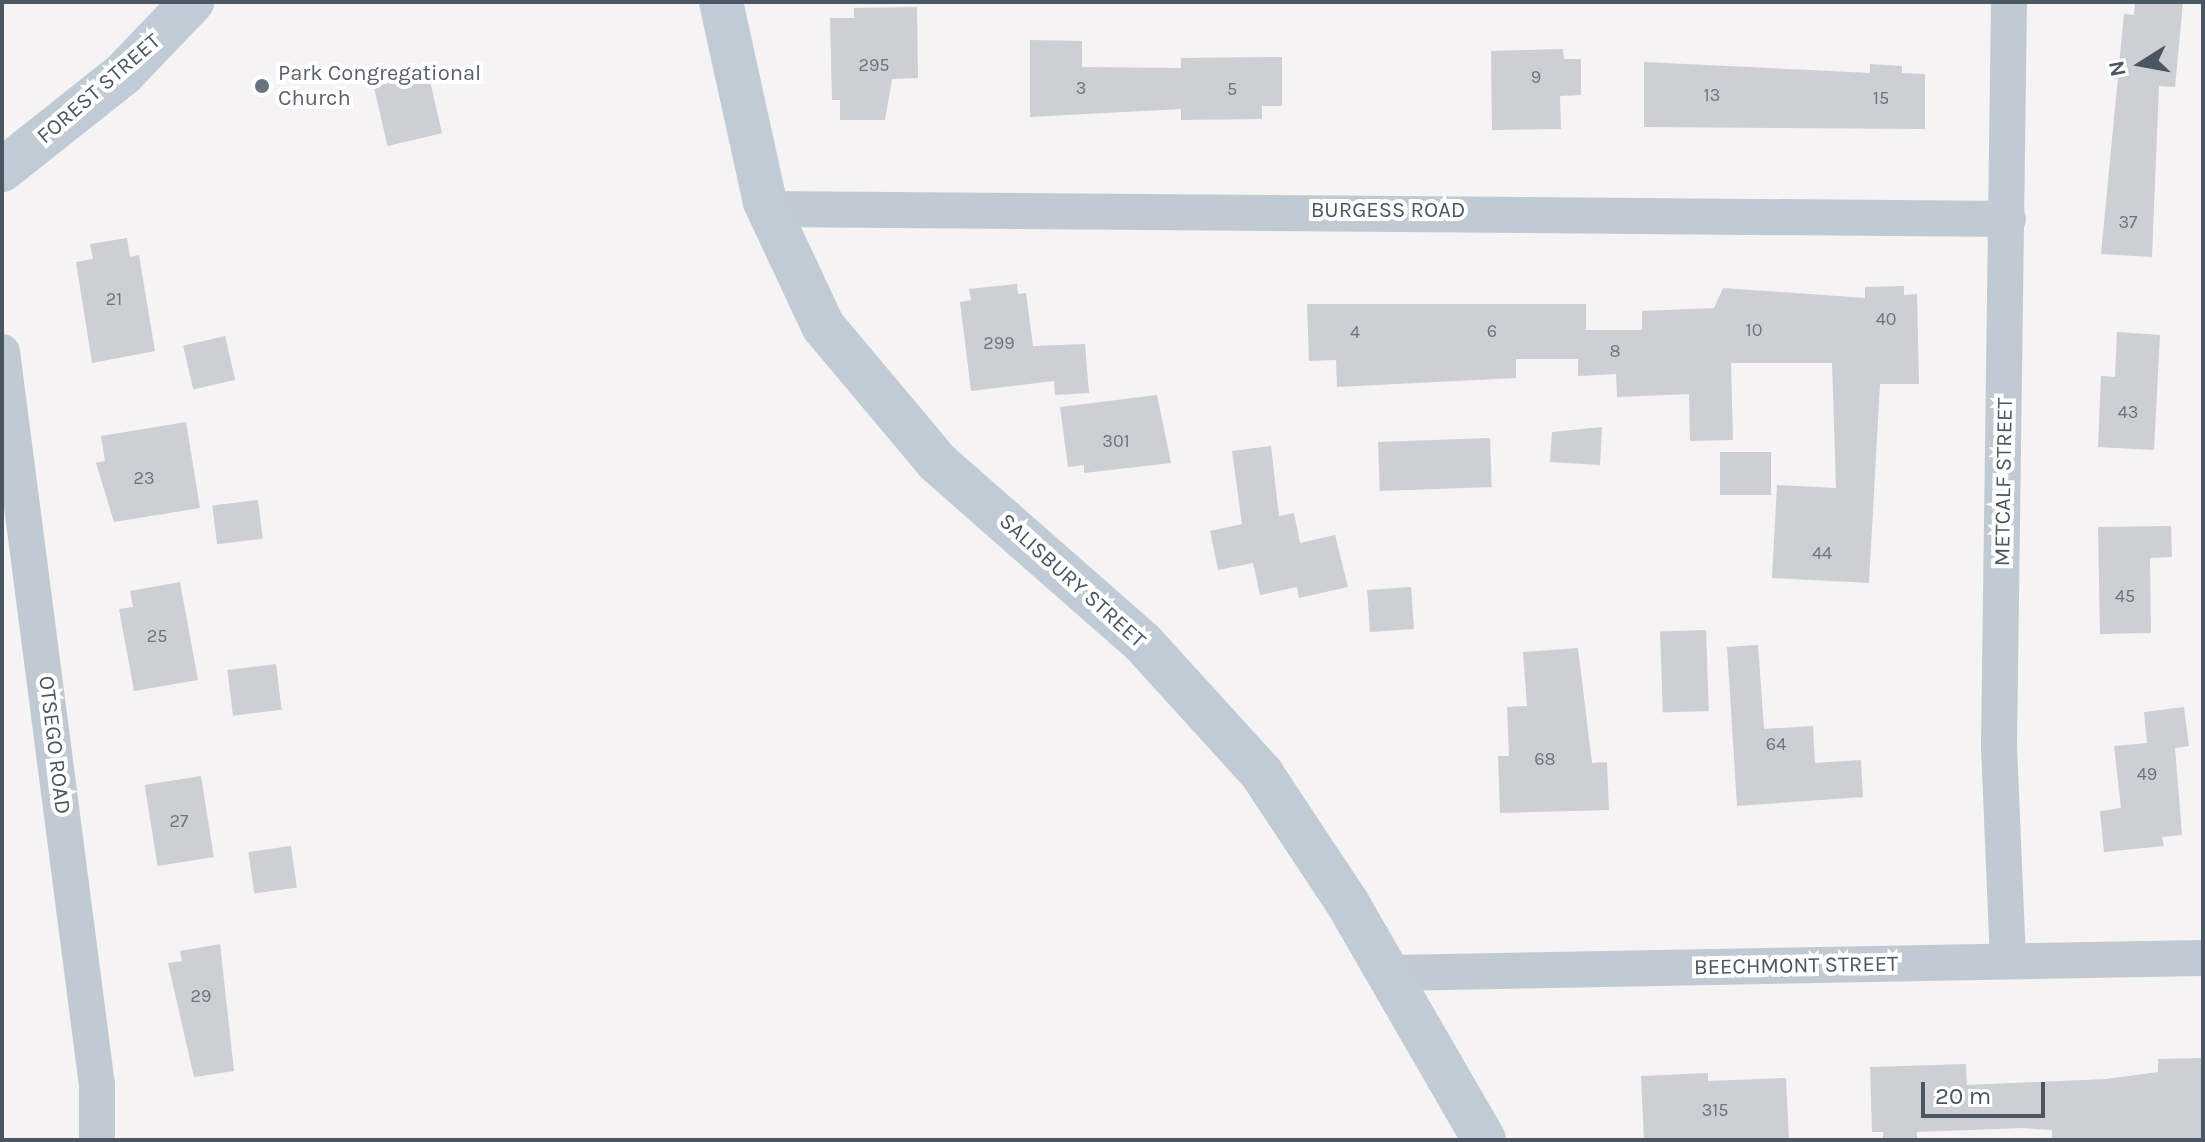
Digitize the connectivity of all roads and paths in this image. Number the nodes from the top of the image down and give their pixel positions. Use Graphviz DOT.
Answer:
graph roads {
  1 [pos="192,2"];
  2 [pos="721,2"];
  3 [pos="2009,2"];
  4 [pos="2,170"];
  5 [pos="767,209"];
  6 [pos="2008,219"];
  7 [pos="2,352"];
  8 [pos="2203,958"];
  9 [pos="2008,961"];
  10 [pos="1390,973"];
  11 [pos="97,1140"];
  12 [pos="1484,1140"];
  1 -- 4 [label="main road, FOREST STREET"];
  2 -- 5 [label="main road, SALISBURY STREET"];
  3 -- 6 [label="street, METCALF STREET"];
  5 -- 6 [label="street, BURGESS ROAD"];
  5 -- 10 [label="main road, SALISBURY STREET"];
  6 -- 9 [label="street, METCALF STREET"];
  7 -- 11 [label="street, OTSEGO ROAD"];
  8 -- 9 [label="street, BEECHMONT STREET"];
  9 -- 10 [label="street, BEECHMONT STREET"];
  10 -- 12 [label="main road, SALISBURY STREET"];
}
